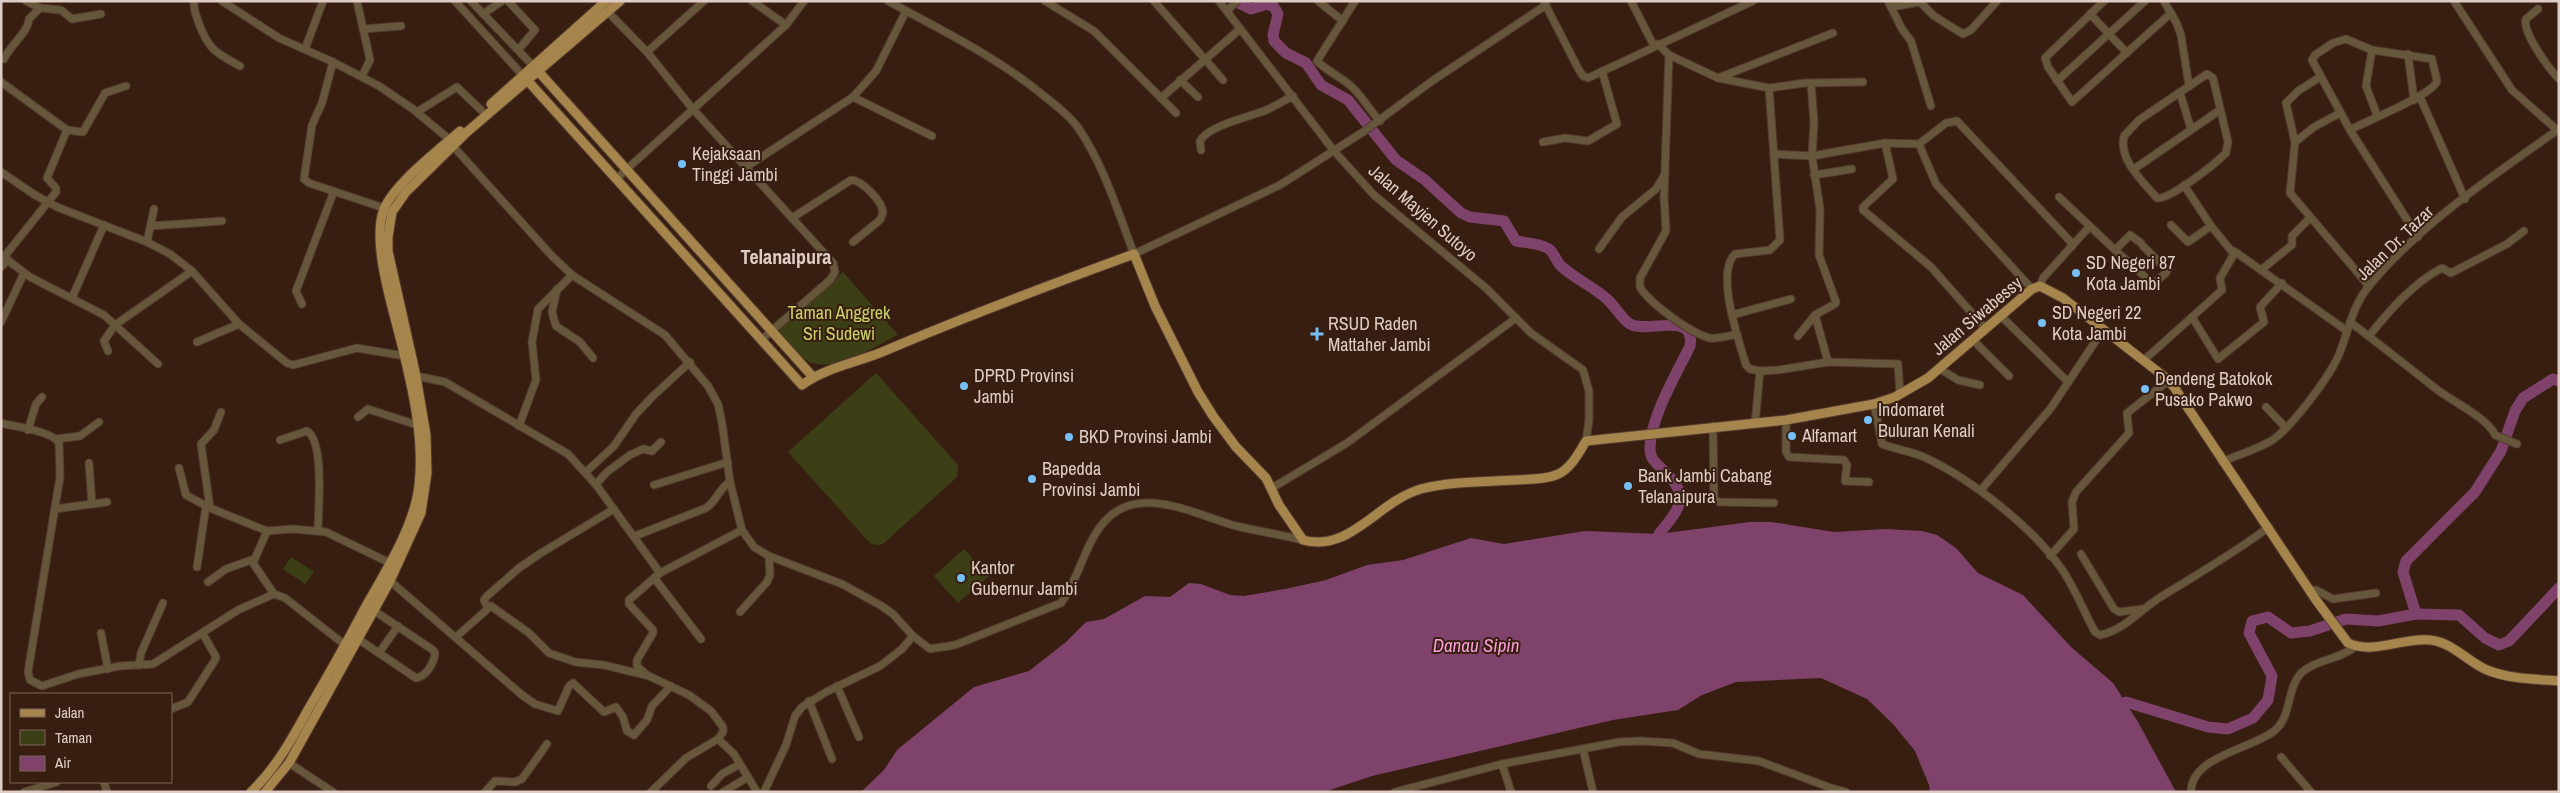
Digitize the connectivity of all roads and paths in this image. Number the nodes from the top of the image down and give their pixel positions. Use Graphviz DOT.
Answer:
graph roads {
  1 [pos="26,1"];
  2 [pos="194,1"];
  3 [pos="222,1"];
  4 [pos="323,1"];
  5 [pos="357,1"];
  6 [pos="455,1"];
  7 [pos="471,1"];
  8 [pos="502,1"];
  9 [pos="508,1"];
  10 [pos="606,1"];
  11 [pos="620,1"];
  12 [pos="704,1"];
  13 [pos="752,1"];
  14 [pos="804,1"];
  15 [pos="888,1"];
  16 [pos="1045,1"];
  17 [pos="1154,1"];
  18 [pos="1219,1"];
  19 [pos="1318,1"];
  20 [pos="1355,1"];
  21 [pos="1631,1"];
  22 [pos="1753,1"];
  23 [pos="1920,1"];
  24 [pos="1997,1"];
  25 [pos="2104,1"];
  26 [pos="2145,1"];
  27 [pos="2164,1"];
  28 [pos="2454,1"];
  29 [pos="1236,2"];
  30 [pos="1545,3"];
  31 [pos="1889,4"];
  32 [pos="902,7"];
  33 [pos="40,8"];
  34 [pos="479,8"];
  35 [pos="2538,9"];
  36 [pos="1227,11"];
  37 [pos="608,12"];
  38 [pos="2171,13"];
  39 [pos="101,14"];
  40 [pos="2090,14"];
  41 [pos="1343,21"];
  42 [pos="786,25"];
  43 [pos="401,26"];
  44 [pos="363,29"];
  45 [pos="1240,29"];
  46 [pos="1833,33"];
  47 [pos="2109,34"];
  48 [pos="1656,45"];
  49 [pos="305,50"];
  50 [pos="519,50"];
  51 [pos="2372,50"];
  52 [pos="648,52"];
  53 [pos="2127,53"];
  54 [pos="2408,54"];
  55 [pos="1669,55"];
  56 [pos="1205,57"];
  57 [pos="4,59"];
  58 [pos="334,62"];
  59 [pos="240,66"];
  60 [pos="535,68"];
  61 [pos="1602,71"];
  62 [pos="362,76"];
  63 [pos="525,77"];
  64 [pos="1718,78"];
  65 [pos="2320,78"];
  66 [pos="2559,79"];
  67 [pos="1180,80"];
  68 [pos="1223,80"];
  69 [pos="2057,80"];
  70 [pos="1,82"];
  71 [pos="1863,82"];
  72 [pos="1811,83"];
  73 [pos="126,86"];
  74 [pos="2189,86"];
  75 [pos="1768,88"];
  76 [pos="2180,93"];
  77 [pos="1293,96"];
  78 [pos="853,97"];
  79 [pos="1198,97"];
  80 [pos="1161,98"];
  81 [pos="2417,98"];
  82 [pos="1931,106"];
  83 [pos="692,108"];
  84 [pos="2220,110"];
  85 [pos="482,111"];
  86 [pos="418,112"];
  87 [pos="1176,113"];
  88 [pos="2340,113"];
  89 [pos="2377,115"];
  90 [pos="1378,122"];
  91 [pos="2191,129"];
  92 [pos="67,130"];
  93 [pos="2350,130"];
  94 [pos="2558,130"];
  95 [pos="932,136"];
  96 [pos="1543,142"];
  97 [pos="2295,142"];
  98 [pos="451,143"];
  99 [pos="1885,143"];
  100 [pos="1919,144"];
  101 [pos="1201,150"];
  102 [pos="1334,151"];
  103 [pos="1774,154"];
  104 [pos="1812,156"];
  105 [pos="746,167"];
  106 [pos="626,169"];
  107 [pos="1852,169"];
  108 [pos="2134,170"];
  109 [pos="1,172"];
  110 [pos="1665,174"];
  111 [pos="1814,175"];
  112 [pos="616,179"];
  113 [pos="2184,185"];
  114 [pos="334,191"];
  115 [pos="2059,197"];
  116 [pos="2465,199"];
  117 [pos="49,203"];
  118 [pos="384,208"];
  119 [pos="154,209"];
  120 [pos="792,218"];
  121 [pos="2310,218"];
  122 [pos="222,221"];
  123 [pos="104,225"];
  124 [pos="2171,225"];
  125 [pos="151,226"];
  126 [pos="2211,226"];
  127 [pos="2089,227"];
  128 [pos="2524,230"];
  129 [pos="2418,237"];
  130 [pos="147,242"];
  131 [pos="853,242"];
  132 [pos="2072,246"];
  133 [pos="1600,249"];
  134 [pos="2114,250"];
  135 [pos="2234,251"];
  136 [pos="1134,254"];
  137 [pos="4,258"];
  138 [pos="1,266"];
  139 [pos="2261,270"];
  140 [pos="192,271"];
  141 [pos="24,273"];
  142 [pos="572,275"];
  143 [pos="2282,283"];
  144 [pos="2370,286"];
  145 [pos="2036,287"];
  146 [pos="557,288"];
  147 [pos="72,298"];
  148 [pos="1791,299"];
  149 [pos="302,304"];
  150 [pos="1732,315"];
  151 [pos="1815,315"];
  152 [pos="2001,316"];
  153 [pos="2192,317"];
  154 [pos="1516,318"];
  155 [pos="1,322"];
  156 [pos="2350,322"];
  157 [pos="239,324"];
  158 [pos="115,325"];
  159 [pos="1986,328"];
  160 [pos="771,330"];
  161 [pos="2103,330"];
  162 [pos="2347,331"];
  163 [pos="1737,334"];
  164 [pos="1798,336"];
  165 [pos="2369,336"];
  166 [pos="761,340"];
  167 [pos="1973,340"];
  168 [pos="197,342"];
  169 [pos="108,351"];
  170 [pos="405,356"];
  171 [pos="593,358"];
  172 [pos="2143,361"];
  173 [pos="690,362"];
  174 [pos="1828,362"];
  175 [pos="158,364"];
  176 [pos="1940,368"];
  177 [pos="1760,371"];
  178 [pos="416,376"];
  179 [pos="2009,376"];
  180 [pos="813,377"];
  181 [pos="2168,380"];
  182 [pos="2068,382"];
  183 [pos="1980,385"];
  184 [pos="1900,394"];
  185 [pos="42,397"];
  186 [pos="1874,404"];
  187 [pos="2266,407"];
  188 [pos="221,412"];
  189 [pos="358,417"];
  190 [pos="1786,420"];
  191 [pos="99,422"];
  192 [pos="1,423"];
  193 [pos="1755,424"];
  194 [pos="417,425"];
  195 [pos="520,426"];
  196 [pos="1713,426"];
  197 [pos="2286,428"];
  198 [pos="28,430"];
  199 [pos="56,439"];
  200 [pos="280,440"];
  201 [pos="661,442"];
  202 [pos="1586,442"];
  203 [pos="2517,444"];
  204 [pos="728,462"];
  205 [pos="2222,462"];
  206 [pos="89,464"];
  207 [pos="179,468"];
  208 [pos="586,472"];
  209 [pos="730,482"];
  210 [pos="1869,482"];
  211 [pos="596,484"];
  212 [pos="654,485"];
  213 [pos="1272,488"];
  214 [pos="1981,490"];
  215 [pos="107,502"];
  216 [pos="1774,503"];
  217 [pos="92,504"];
  218 [pos="208,507"];
  219 [pos="55,509"];
  220 [pos="614,509"];
  221 [pos="2269,527"];
  222 [pos="742,530"];
  223 [pos="267,531"];
  224 [pos="318,531"];
  225 [pos="635,536"];
  226 [pos="1303,540"];
  227 [pos="2081,554"];
  228 [pos="769,556"];
  229 [pos="2050,556"];
  230 [pos="254,559"];
  231 [pos="390,563"];
  232 [pos="197,567"];
  233 [pos="658,576"];
  234 [pos="390,581"];
  235 [pos="208,582"];
  236 [pos="2310,590"];
  237 [pos="2376,593"];
  238 [pos="274,594"];
  239 [pos="163,603"];
  240 [pos="488,607"];
  241 [pos="2144,609"];
  242 [pos="373,610"];
  243 [pos="740,612"];
  244 [pos="398,626"];
  245 [pos="101,634"];
  246 [pos="203,634"];
  247 [pos="913,636"];
  248 [pos="456,637"];
  249 [pos="358,639"];
  250 [pos="700,639"];
  251 [pos="345,645"];
  252 [pos="2356,646"];
  253 [pos="379,653"];
  254 [pos="139,665"];
  255 [pos="108,668"];
  256 [pos="649,676"];
  257 [pos="2559,681"];
  258 [pos="42,686"];
  259 [pos="670,686"];
  260 [pos="837,686"];
  261 [pos="327,687"];
  262 [pos="46,693"];
  263 [pos="319,700"];
  264 [pos="809,701"];
  265 [pos="172,709"];
  266 [pos="859,737"];
  267 [pos="718,739"];
  268 [pos="547,744"];
  269 [pos="1583,749"];
  270 [pos="2281,757"];
  271 [pos="832,759"];
  272 [pos="289,763"];
  273 [pos="740,764"];
  274 [pos="1502,764"];
  275 [pos="748,777"];
  276 [pos="55,783"];
  277 [pos="711,786"];
  278 [pos="1417,789"];
  279 [pos="1832,790"];
  280 [pos="24,792"];
  281 [pos="251,792"];
  282 [pos="265,792"];
  283 [pos="334,792"];
  284 [pos="485,792"];
  285 [pos="651,792"];
  286 [pos="723,792"];
  287 [pos="757,792"];
  288 [pos="764,792"];
  289 [pos="1394,792"];
  290 [pos="1511,792"];
  291 [pos="1593,792"];
  292 [pos="1846,792"];
  293 [pos="2191,792"];
  294 [pos="2311,792"];
  1 -- 33 [label="street"];
  2 -- 59 [label="street"];
  3 -- 49 [label="street"];
  4 -- 49 [label="street"];
  5 -- 44 [label="street"];
  6 -- 63 [label="street"];
  7 -- 34 [label="street"];
  8 -- 34 [label="street"];
  9 -- 50 [label="street"];
  10 -- 60 [label="main road"];
  11 -- 37 [label="main road"];
  12 -- 52 [label="street"];
  13 -- 42 [label="street"];
  14 -- 42 [label="street"];
  15 -- 32 [label="street"];
  16 -- 80 [label="street"];
  17 -- 56 [label="street"];
  18 -- 36 [label="street, Jalan Mayjen Sutoyo"];
  19 -- 41 [label="street"];
  20 -- 41 [label="street"];
  21 -- 48 [label="street"];
  22 -- 48 [label="street"];
  23 -- 24 [label="street"];
  23 -- 31 [label="street"];
  25 -- 40 [label="street"];
  26 -- 47 [label="street"];
  27 -- 38 [label="street"];
  28 -- 94 [label="street"];
  29 -- 36 [label="street"];
  30 -- 61 [label="street"];
  30 -- 90 [label="street"];
  31 -- 82 [label="street"];
  32 -- 78 [label="street"];
  32 -- 136 [label="street"];
  33 -- 39 [label="street"];
  33 -- 57 [label="street"];
  34 -- 50 [label="street"];
  35 -- 66 [label="street"];
  36 -- 45 [label="street, Jalan Mayjen Sutoyo"];
  37 -- 52 [label="street"];
  37 -- 60 [label="main road"];
  38 -- 53 [label="street"];
  38 -- 74 [label="street"];
  40 -- 47 [label="street"];
  40 -- 69 [label="street"];
  41 -- 90 [label="street"];
  42 -- 83 [label="street"];
  43 -- 44 [label="street"];
  44 -- 62 [label="street"];
  45 -- 56 [label="street"];
  45 -- 77 [label="street, Jalan Mayjen Sutoyo"];
  46 -- 64 [label="street"];
  47 -- 53 [label="street"];
  47 -- 69 [label="street"];
  48 -- 55 [label="street"];
  48 -- 61 [label="street"];
  49 -- 58 [label="street"];
  50 -- 60 [label="street"];
  51 -- 54 [label="street"];
  51 -- 65 [label="street"];
  51 -- 89 [label="street"];
  52 -- 83 [label="street"];
  53 -- 69 [label="street"];
  54 -- 81 [label="street"];
  54 -- 81 [label="street"];
  55 -- 64 [label="street"];
  55 -- 110 [label="street"];
  56 -- 67 [label="street"];
  56 -- 68 [label="street"];
  58 -- 62 [label="street"];
  58 -- 114 [label="street"];
  60 -- 63 [label="main road"];
  60 -- 106 [label="main road"];
  61 -- 96 [label="street"];
  62 -- 86 [label="street"];
  63 -- 85 [label="main road"];
  63 -- 98 [label="main road"];
  63 -- 112 [label="main road"];
  64 -- 75 [label="street"];
  65 -- 88 [label="street"];
  65 -- 97 [label="street"];
  67 -- 79 [label="street"];
  67 -- 80 [label="street"];
  70 -- 92 [label="street"];
  71 -- 72 [label="street"];
  72 -- 75 [label="street"];
  72 -- 104 [label="street"];
  73 -- 92 [label="street"];
  74 -- 76 [label="street"];
  74 -- 84 [label="street"];
  75 -- 103 [label="street"];
  76 -- 91 [label="street"];
  76 -- 108 [label="street"];
  77 -- 101 [label="street"];
  77 -- 102 [label="street, Jalan Mayjen Sutoyo"];
  78 -- 95 [label="street"];
  78 -- 105 [label="street"];
  80 -- 87 [label="street"];
  81 -- 89 [label="street"];
  81 -- 116 [label="street"];
  83 -- 105 [label="street"];
  83 -- 106 [label="street"];
  84 -- 91 [label="street"];
  84 -- 113 [label="street"];
  85 -- 86 [label="street"];
  85 -- 98 [label="main road"];
  86 -- 98 [label="street"];
  88 -- 93 [label="street"];
  88 -- 97 [label="street"];
  89 -- 93 [label="street"];
  90 -- 102 [label="street"];
  91 -- 108 [label="street"];
  92 -- 117 [label="street"];
  93 -- 129 [label="street"];
  94 -- 116 [label="street, Jalan Dr. Tazar"];
  97 -- 121 [label="street"];
  98 -- 118 [label="main road"];
  98 -- 142 [label="street"];
  98 -- 178 [label="main road"];
  99 -- 100 [label="street"];
  99 -- 104 [label="street"];
  99 -- 159 [label="street"];
  100 -- 132 [label="street"];
  100 -- 145 [label="street"];
  102 -- 136 [label="street"];
  102 -- 154 [label="street, Jalan Mayjen Sutoyo"];
  103 -- 104 [label="street"];
  103 -- 150 [label="street"];
  104 -- 111 [label="street"];
  105 -- 120 [label="street"];
  106 -- 112 [label="street"];
  106 -- 160 [label="main road"];
  107 -- 111 [label="street"];
  108 -- 113 [label="street"];
  109 -- 117 [label="street"];
  110 -- 133 [label="street"];
  110 -- 163 [label="street"];
  111 -- 151 [label="street"];
  112 -- 166 [label="main road"];
  113 -- 126 [label="street"];
  114 -- 118 [label="street"];
  114 -- 149 [label="street"];
  115 -- 127 [label="street"];
  116 -- 129 [label="street, Jalan Dr. Tazar"];
  117 -- 123 [label="street"];
  117 -- 137 [label="street"];
  118 -- 170 [label="main road"];
  119 -- 125 [label="street"];
  120 -- 131 [label="street"];
  120 -- 160 [label="street"];
  121 -- 139 [label="street"];
  121 -- 144 [label="street"];
  122 -- 125 [label="street"];
  123 -- 130 [label="street"];
  123 -- 147 [label="street"];
  124 -- 126 [label="street"];
  125 -- 130 [label="street"];
  126 -- 135 [label="street"];
  127 -- 132 [label="street"];
  127 -- 134 [label="street"];
  128 -- 165 [label="street"];
  129 -- 144 [label="street, Jalan Dr. Tazar"];
  130 -- 140 [label="street"];
  132 -- 145 [label="street"];
  134 -- 134 [label="street"];
  135 -- 139 [label="street"];
  135 -- 153 [label="street"];
  136 -- 180 [label="main road"];
  136 -- 213 [label="main road"];
  137 -- 138 [label="street"];
  137 -- 141 [label="street"];
  139 -- 143 [label="street"];
  140 -- 157 [label="street"];
  140 -- 158 [label="street"];
  141 -- 147 [label="street"];
  141 -- 155 [label="street"];
  142 -- 146 [label="street"];
  142 -- 173 [label="street"];
  143 -- 153 [label="street"];
  143 -- 162 [label="street"];
  144 -- 156 [label="street, Jalan Dr. Tazar"];
  145 -- 152 [label="main road, Jalan Siwabessy"];
  145 -- 161 [label="main road, Jalan Siwabessy"];
  146 -- 171 [label="street"];
  146 -- 195 [label="street"];
  147 -- 158 [label="street"];
  148 -- 150 [label="street"];
  150 -- 163 [label="street"];
  151 -- 164 [label="street"];
  151 -- 174 [label="street"];
  152 -- 159 [label="main road, Jalan Siwabessy"];
  152 -- 182 [label="street"];
  153 -- 172 [label="street"];
  154 -- 202 [label="street, Jalan Mayjen Sutoyo"];
  154 -- 213 [label="street"];
  156 -- 162 [label="street, Jalan Dr. Tazar"];
  156 -- 165 [label="street"];
  157 -- 168 [label="street"];
  157 -- 170 [label="street"];
  158 -- 169 [label="street"];
  158 -- 175 [label="street"];
  159 -- 167 [label="main road, Jalan Siwabessy"];
  160 -- 166 [label="street"];
  160 -- 180 [label="main road"];
  161 -- 172 [label="main road, Jalan Siwabessy"];
  161 -- 182 [label="street"];
  162 -- 197 [label="street, Jalan Dr. Tazar"];
  163 -- 177 [label="street"];
  165 -- 203 [label="street"];
  166 -- 180 [label="main road"];
  167 -- 176 [label="main road, Jalan Siwabessy"];
  167 -- 179 [label="street"];
  170 -- 194 [label="main road"];
  172 -- 181 [label="main road, Jalan Siwabessy"];
  173 -- 204 [label="street"];
  173 -- 208 [label="street"];
  174 -- 177 [label="street"];
  174 -- 184 [label="street"];
  176 -- 183 [label="street"];
  176 -- 184 [label="main road, Jalan Siwabessy"];
  177 -- 193 [label="street"];
  178 -- 195 [label="street"];
  178 -- 234 [label="main road"];
  181 -- 205 [label="main road, Jalan Siwabessy"];
  181 -- 229 [label="street"];
  182 -- 214 [label="street"];
  184 -- 186 [label="main road, Jalan Siwabessy"];
  185 -- 198 [label="street"];
  186 -- 190 [label="main road, Jalan Siwabessy"];
  186 -- 214 [label="street"];
  187 -- 197 [label="street"];
  188 -- 218 [label="street"];
  189 -- 194 [label="street"];
  190 -- 193 [label="main road, Jalan Siwabessy"];
  190 -- 210 [label="street"];
  191 -- 199 [label="street"];
  192 -- 198 [label="street"];
  193 -- 196 [label="main road, Jalan Siwabessy"];
  194 -- 231 [label="main road"];
  195 -- 208 [label="street"];
  196 -- 202 [label="main road, Jalan Siwabessy"];
  196 -- 216 [label="street"];
  197 -- 205 [label="street, Jalan Dr. Tazar"];
  198 -- 199 [label="street"];
  199 -- 219 [label="street"];
  200 -- 224 [label="street"];
  201 -- 211 [label="street"];
  202 -- 226 [label="main road"];
  204 -- 209 [label="street"];
  204 -- 212 [label="street"];
  205 -- 221 [label="main road, Jalan Siwabessy"];
  206 -- 217 [label="street"];
  207 -- 218 [label="street"];
  208 -- 211 [label="street"];
  209 -- 222 [label="street"];
  209 -- 225 [label="street"];
  211 -- 220 [label="street"];
  213 -- 226 [label="main road"];
  214 -- 229 [label="street"];
  215 -- 217 [label="street"];
  217 -- 219 [label="street"];
  218 -- 223 [label="street"];
  218 -- 232 [label="street"];
  219 -- 258 [label="street"];
  220 -- 225 [label="street"];
  220 -- 240 [label="street"];
  221 -- 236 [label="main road, Jalan Siwabessy"];
  221 -- 241 [label="street"];
  222 -- 228 [label="street"];
  222 -- 233 [label="street"];
  223 -- 224 [label="street"];
  223 -- 230 [label="street"];
  224 -- 231 [label="street"];
  225 -- 233 [label="street"];
  226 -- 247 [label="street"];
  227 -- 241 [label="street"];
  228 -- 243 [label="street"];
  228 -- 247 [label="street"];
  229 -- 241 [label="street"];
  230 -- 235 [label="street"];
  230 -- 238 [label="street"];
  231 -- 251 [label="main road"];
  233 -- 250 [label="street"];
  233 -- 256 [label="street"];
  234 -- 242 [label="main road"];
  234 -- 248 [label="street"];
  236 -- 237 [label="street"];
  236 -- 252 [label="main road, Jalan Siwabessy"];
  238 -- 246 [label="street"];
  238 -- 251 [label="street"];
  239 -- 254 [label="street"];
  240 -- 248 [label="street"];
  240 -- 256 [label="street"];
  242 -- 244 [label="street"];
  242 -- 249 [label="main road"];
  244 -- 253 [label="street"];
  244 -- 253 [label="street"];
  245 -- 255 [label="street"];
  246 -- 254 [label="street"];
  246 -- 265 [label="street"];
  247 -- 260 [label="street"];
  248 -- 259 [label="street"];
  249 -- 253 [label="street"];
  249 -- 261 [label="main road"];
  251 -- 261 [label="main road"];
  252 -- 257 [label="main road"];
  252 -- 293 [label="street"];
  254 -- 255 [label="street"];
  255 -- 258 [label="street"];
  256 -- 259 [label="street"];
  258 -- 262 [label="street"];
  259 -- 267 [label="street"];
  260 -- 264 [label="street"];
  260 -- 266 [label="street"];
  261 -- 263 [label="main road"];
  263 -- 272 [label="main road"];
  263 -- 281 [label="main road"];
  264 -- 271 [label="street"];
  264 -- 288 [label="street"];
  267 -- 273 [label="street"];
  267 -- 285 [label="street"];
  268 -- 284 [label="street"];
  269 -- 274 [label="street"];
  269 -- 279 [label="street"];
  269 -- 291 [label="street"];
  270 -- 294 [label="street"];
  272 -- 282 [label="main road"];
  272 -- 283 [label="street"];
  273 -- 275 [label="street"];
  273 -- 277 [label="street"];
  274 -- 278 [label="street"];
  274 -- 290 [label="street"];
  275 -- 286 [label="street"];
  275 -- 287 [label="street"];
  276 -- 280 [label="street"];
  278 -- 289 [label="street"];
  279 -- 292 [label="street"];
}
